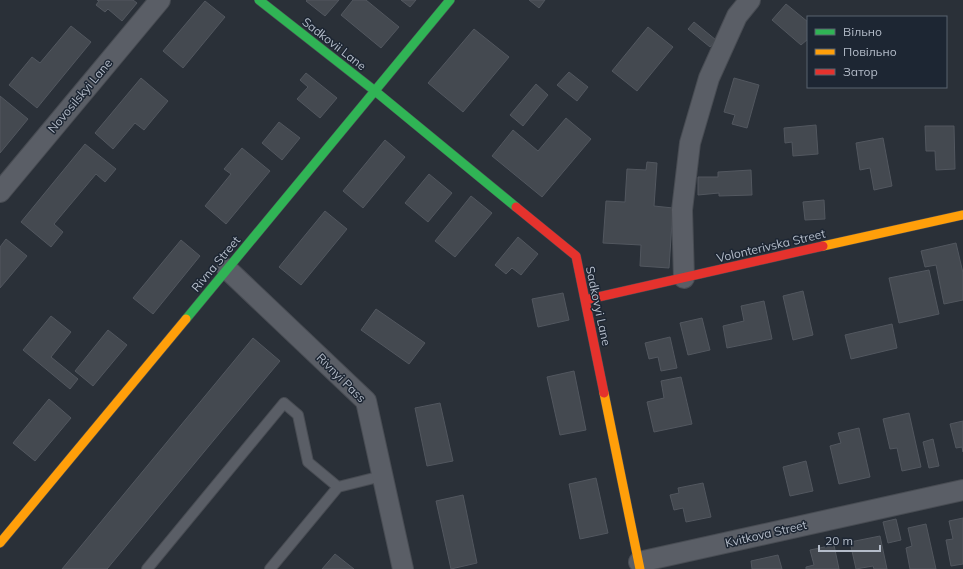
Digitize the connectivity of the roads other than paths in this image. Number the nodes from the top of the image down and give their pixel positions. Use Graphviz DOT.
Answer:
graph roads {
  1 [pos="160,0"];
  2 [pos="259,0"];
  3 [pos="450,0"];
  4 [pos="750,0"];
  5 [pos="375,91"];
  6 [pos="0,192"];
  7 [pos="963,215"];
  8 [pos="227,269"];
  9 [pos="684,278"];
  10 [pos="584,300"];
  11 [pos="382,476"];
  12 [pos="338,487"];
  13 [pos="963,490"];
  14 [pos="0,544"];
  15 [pos="640,565"];
  16 [pos="147,569"];
  17 [pos="270,569"];
  18 [pos="402,569"];
  1 -- 6 [label="street, Novosilskyi Lane"];
  2 -- 5 [label="street, Sadkovii Lane"];
  3 -- 5 [label="street, Rivna Street"];
  4 -- 9 [label="street"];
  5 -- 8 [label="street, Rivna Street"];
  5 -- 10 [label="street, Sadkovyi Lane"];
  7 -- 9 [label="street, Volonterivska Street"];
  8 -- 11 [label="street, Rivnyi Pass"];
  8 -- 14 [label="street, Rivna Street"];
  9 -- 10 [label="street, Volonterivska Street"];
  10 -- 15 [label="street, Sadkovyi Lane"];
  11 -- 12 [label="lane"];
  11 -- 18 [label="street, Rivnyi Pass"];
  12 -- 16 [label="lane"];
  12 -- 17 [label="lane"];
  13 -- 15 [label="street, Kvitkova Street"];
}
